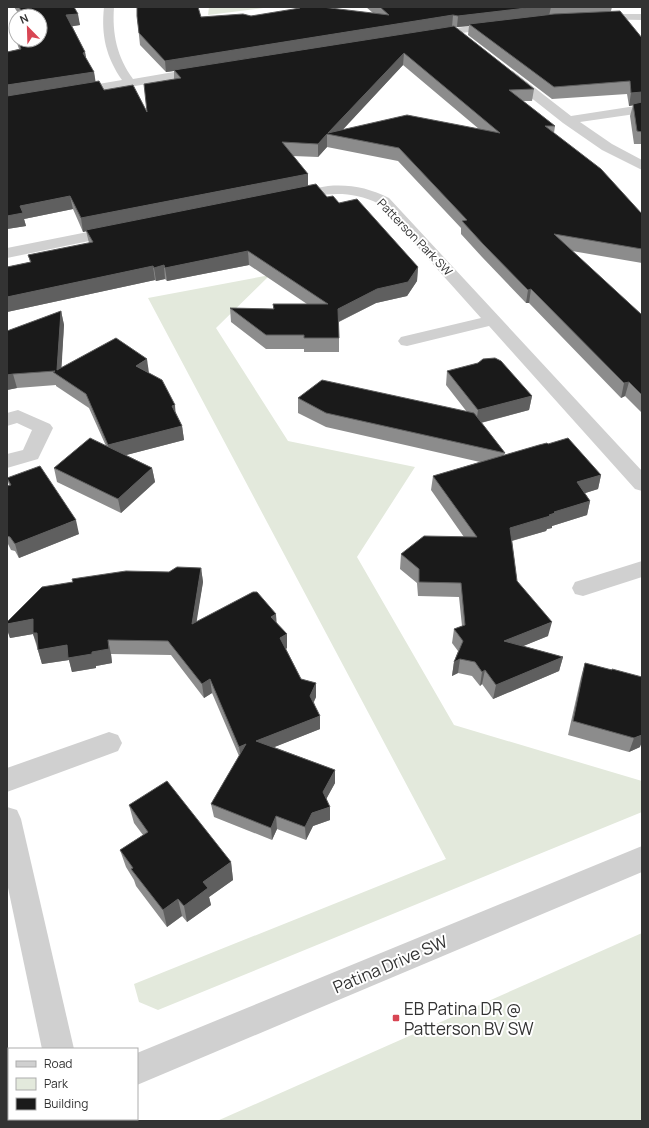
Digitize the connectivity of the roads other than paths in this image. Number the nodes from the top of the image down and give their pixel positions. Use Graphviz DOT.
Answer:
graph roads {
  1 [pos="109,7"];
  2 [pos="642,17"];
  3 [pos="584,18"];
  4 [pos="508,24"];
  5 [pos="453,31"];
  6 [pos="414,37"];
  7 [pos="465,40"];
  8 [pos="502,68"];
  9 [pos="216,69"];
  10 [pos="130,83"];
  11 [pos="62,94"];
  12 [pos="642,110"];
  13 [pos="568,120"];
  14 [pos="642,166"];
  15 [pos="276,199"];
  16 [pos="130,228"];
  17 [pos="7,253"];
  18 [pos="493,320"];
  19 [pos="407,341"];
  20 [pos="7,420"];
  21 [pos="7,461"];
  22 [pos="642,484"];
  23 [pos="642,569"];
  24 [pos="583,588"];
  25 [pos="109,743"];
  26 [pos="7,780"];
  27 [pos="7,819"];
  28 [pos="642,859"];
  29 [pos="58,1048"];
  30 [pos="138,1069"];
  1 -- 10 [label="street"];
  2 -- 3 [label="street"];
  4 -- 5 [label="street"];
  5 -- 6 [label="street"];
  5 -- 7 [label="street"];
  8 -- 13 [label="street"];
  9 -- 10 [label="street"];
  10 -- 11 [label="street"];
  12 -- 13 [label="street"];
  13 -- 14 [label="street"];
  15 -- 18 [label="street, Patterson Park SW"];
  16 -- 17 [label="street"];
  18 -- 19 [label="street"];
  18 -- 22 [label="street, Patterson Park SW"];
  20 -- 21 [label="street"];
  23 -- 24 [label="street"];
  25 -- 26 [label="street"];
  27 -- 29 [label="street"];
  28 -- 30 [label="street, Patina Drive SW"];
}
